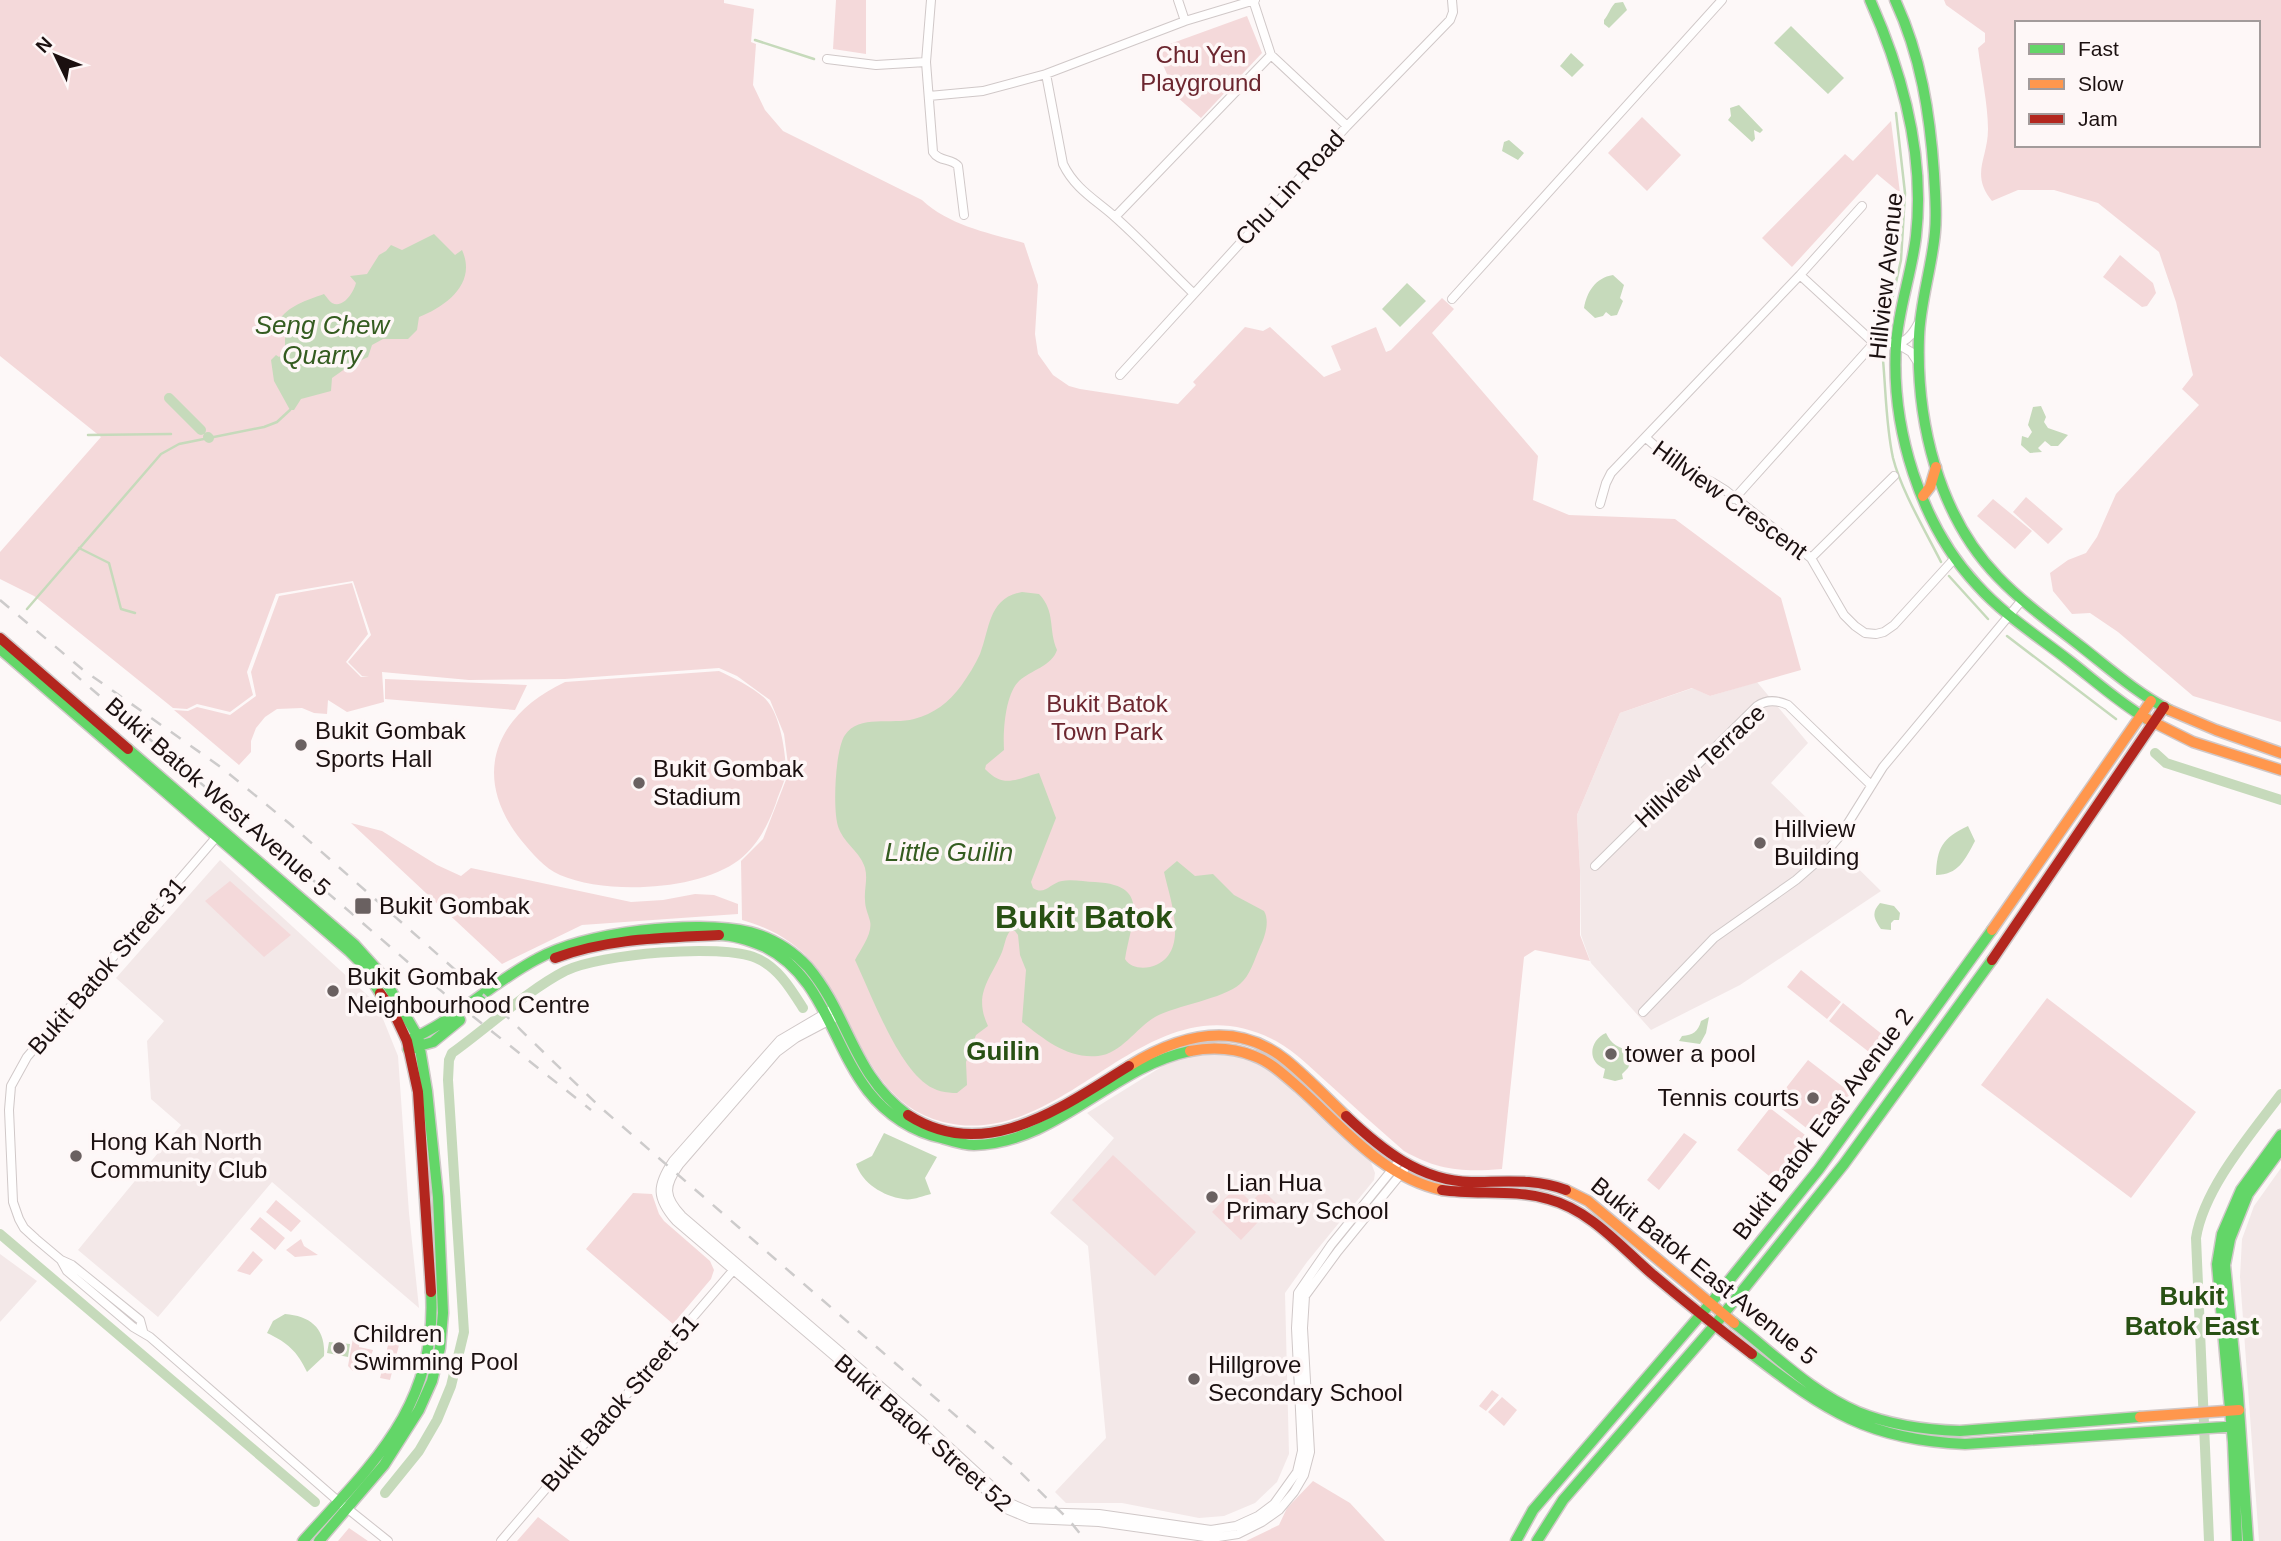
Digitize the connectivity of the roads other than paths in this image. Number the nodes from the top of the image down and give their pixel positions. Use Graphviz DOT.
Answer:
graph roads {
  1 [pos="932,0"];
  2 [pos="1178,0"];
  3 [pos="1254,0"];
  4 [pos="1452,0"];
  5 [pos="1723,0"];
  6 [pos="1870,0"];
  7 [pos="1895,0"];
  8 [pos="1185,21"];
  9 [pos="1271,55"];
  10 [pos="827,59"];
  11 [pos="926,62"];
  12 [pos="1046,74"];
  13 [pos="929,96"];
  14 [pos="1347,126"];
  15 [pos="1862,206"];
  16 [pos="964,215"];
  17 [pos="1115,217"];
  18 [pos="1800,275"];
  19 [pos="1193,293"];
  20 [pos="1452,299"];
  21 [pos="1921,319"];
  22 [pos="1896,343"];
  23 [pos="1874,344"];
  24 [pos="1920,366"];
  25 [pos="1120,375"];
  26 [pos="1646,438"];
  27 [pos="1936,467"];
  28 [pos="1894,476"];
  29 [pos="1923,496"];
  30 [pos="1734,499"];
  31 [pos="1600,504"];
  32 [pos="1811,558"];
  33 [pos="1955,558"];
  34 [pos="2022,600"];
  35 [pos="2008,615"];
  36 [pos="0,638"];
  37 [pos="0,649"];
  38 [pos="2151,701"];
  39 [pos="2164,707"];
  40 [pos="2141,716"];
  41 [pos="2154,723"];
  42 [pos="2281,753"];
  43 [pos="2281,770"];
  44 [pos="1870,784"];
  45 [pos="220,832"];
  46 [pos="1595,866"];
  47 [pos="1643,1012"];
  48 [pos="832,1015"];
  49 [pos="413,1043"];
  50 [pos="2281,1135"];
  51 [pos="4,1145"];
  52 [pos="2281,1149"];
  53 [pos="1404,1163"];
  54 [pos="1396,1173"];
  55 [pos="736,1268"];
  56 [pos="1710,1303"];
  57 [pos="1723,1314"];
  58 [pos="1700,1315"];
  59 [pos="1714,1326"];
  60 [pos="2234,1410"];
  61 [pos="2235,1426"];
  62 [pos="343,1505"];
  63 [pos="303,1541"];
  64 [pos="319,1541"];
  65 [pos="388,1541"];
  66 [pos="501,1541"];
  67 [pos="1516,1541"];
  68 [pos="1536,1541"];
  69 [pos="2237,1541"];
  70 [pos="2248,1541"];
  1 -- 11 [label="street"];
  2 -- 8 [label="street"];
  3 -- 8 [label="street"];
  3 -- 9 [label="street"];
  4 -- 14 [label="street, Chu Lin Road"];
  5 -- 20 [label="street"];
  6 -- 22 [label="street, Hillview Avenue"];
  7 -- 21 [label="street, Hillview Avenue"];
  8 -- 12 [label="street"];
  9 -- 14 [label="street"];
  9 -- 17 [label="street"];
  10 -- 11 [label="street"];
  11 -- 13 [label="street"];
  12 -- 13 [label="street"];
  12 -- 17 [label="street"];
  13 -- 16 [label="street"];
  14 -- 19 [label="street, Chu Lin Road"];
  15 -- 18 [label="street, Hillview Crescent"];
  17 -- 19 [label="street"];
  18 -- 23 [label="street"];
  18 -- 26 [label="street, Hillview Crescent"];
  19 -- 25 [label="street, Chu Lin Road"];
  21 -- 22 [label="street"];
  21 -- 24 [label="street, Hillview Avenue"];
  22 -- 23 [label="street"];
  22 -- 24 [label="street"];
  22 -- 29 [label="street, Hillview Avenue"];
  23 -- 30 [label="street"];
  24 -- 27 [label="street, Hillview Avenue"];
  26 -- 30 [label="street, Hillview Crescent"];
  26 -- 31 [label="street, Hillview Crescent"];
  27 -- 29 [label="street"];
  27 -- 34 [label="street, Hillview Avenue"];
  28 -- 32 [label="street"];
  29 -- 33 [label="street, Hillview Avenue"];
  30 -- 32 [label="street, Hillview Crescent"];
  32 -- 33 [label="street, Hillview Crescent"];
  33 -- 35 [label="street, Hillview Avenue"];
  34 -- 35 [label="street"];
  34 -- 38 [label="street"];
  35 -- 40 [label="street"];
  35 -- 44 [label="street"];
  36 -- 45 [label="street, Bukit Batok West Avenue 5"];
  37 -- 45 [label="street, Bukit Batok West Avenue 5"];
  38 -- 39 [label="street"];
  38 -- 40 [label="street, Bukit Batok East Avenue 2"];
  39 -- 41 [label="street, Bukit Batok East Avenue 2"];
  39 -- 42 [label="street"];
  40 -- 41 [label="street"];
  40 -- 56 [label="street, Bukit Batok East Avenue 2"];
  41 -- 43 [label="street"];
  41 -- 57 [label="street, Bukit Batok East Avenue 2"];
  44 -- 46 [label="street, Hillview Terrace"];
  44 -- 47 [label="street"];
  45 -- 49 [label="street, Bukit Batok West Avenue 5"];
  45 -- 51 [label="street, Bukit Batok Street 31"];
  48 -- 49 [label="street, Bukit Batok East Avenue 5"];
  48 -- 53 [label="street, Bukit Batok East Avenue 5"];
  48 -- 54 [label="street, Bukit Batok East Avenue 5"];
  48 -- 55 [label="street, Bukit Batok Street 52"];
  49 -- 62 [label="street, Bukit Batok West Avenue 5"];
  50 -- 60 [label="street"];
  51 -- 62 [label="street, Bukit Batok Street 31"];
  52 -- 60 [label="street"];
  53 -- 54 [label="street, Bukit Batok Street 52"];
  53 -- 56 [label="street, Bukit Batok East Avenue 5"];
  54 -- 55 [label="street, Bukit Batok Street 52"];
  54 -- 58 [label="street, Bukit Batok East Avenue 5"];
  55 -- 66 [label="street, Bukit Batok Street 51"];
  56 -- 57 [label="street, Bukit Batok East Avenue 5"];
  56 -- 58 [label="street, Bukit Batok East Avenue 2"];
  57 -- 59 [label="street, Bukit Batok East Avenue 2"];
  57 -- 60 [label="street, Bukit Batok East Avenue 5"];
  58 -- 59 [label="street, Bukit Batok East Avenue 5"];
  58 -- 67 [label="street, Bukit Batok East Avenue 2"];
  59 -- 61 [label="street, Bukit Batok East Avenue 5"];
  59 -- 68 [label="street, Bukit Batok East Avenue 2"];
  60 -- 61 [label="street"];
  61 -- 69 [label="street"];
  61 -- 70 [label="street"];
  62 -- 63 [label="street, Bukit Batok West Avenue 5"];
  62 -- 64 [label="street, Bukit Batok West Avenue 5"];
  62 -- 65 [label="street"];
}
